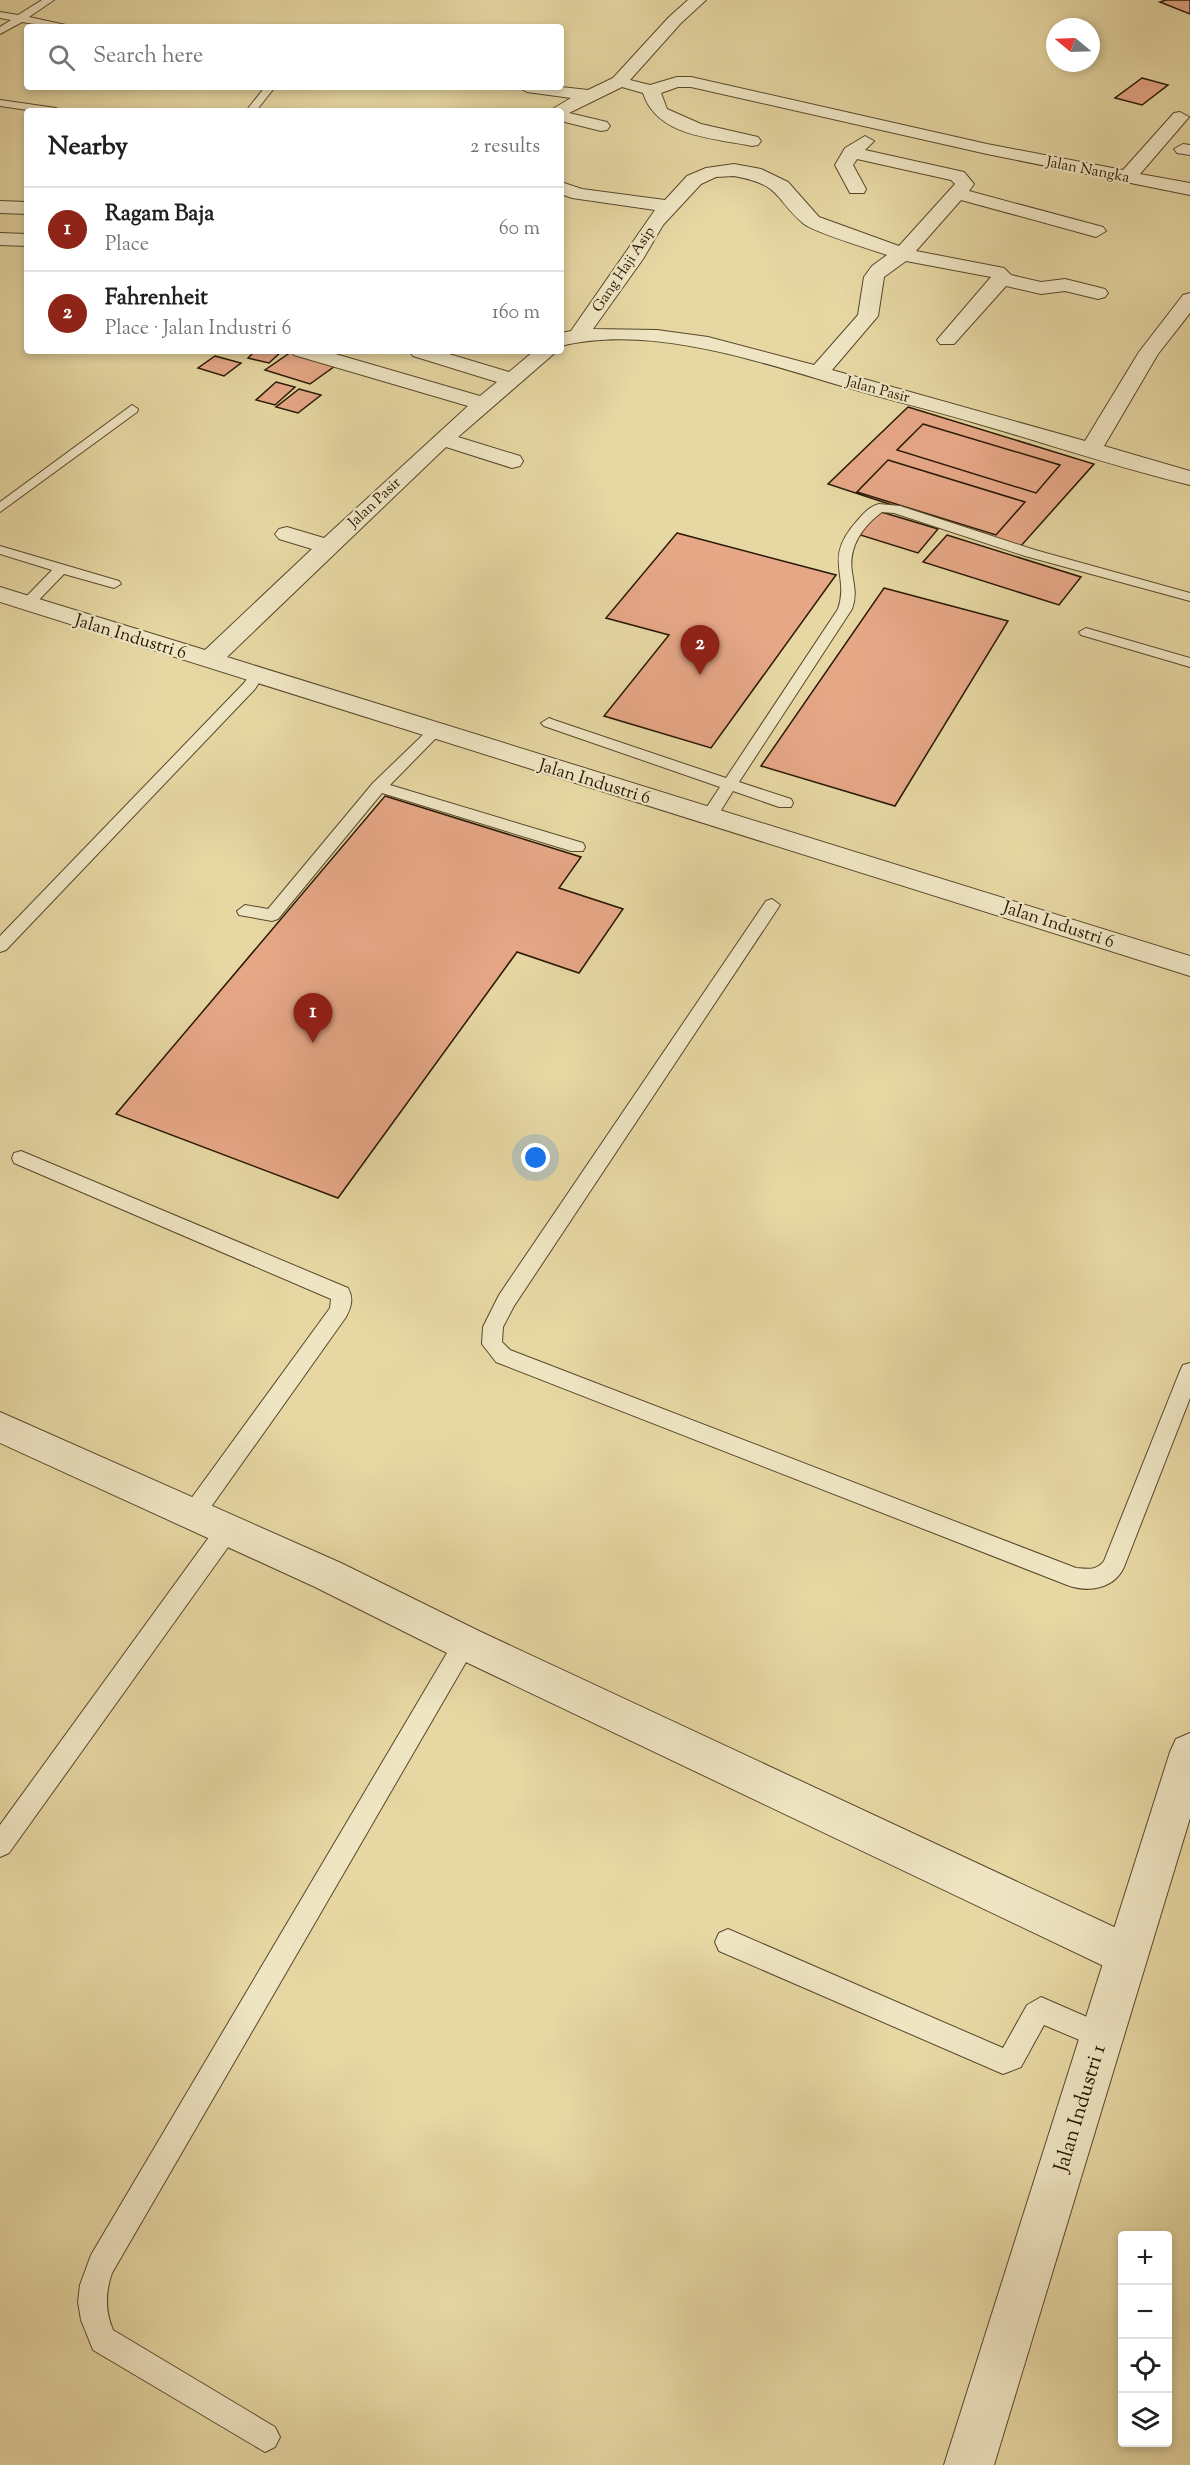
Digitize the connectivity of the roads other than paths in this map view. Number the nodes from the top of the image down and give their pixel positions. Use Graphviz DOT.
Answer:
graph roads {
  1 [pos="49,0"];
  2 [pos="698,0"];
  3 [pos="0,15"];
  4 [pos="22,18"];
  5 [pos="54,24"];
  6 [pos="0,32"];
  7 [pos="619,82"];
  8 [pos="268,90"];
  9 [pos="549,90"];
  10 [pos="651,90"];
  11 [pos="594,96"];
  12 [pos="0,103"];
  13 [pos="35,108"];
  14 [pos="253,108"];
  15 [pos="564,108"];
  16 [pos="564,117"];
  17 [pos="1180,117"];
  18 [pos="885,125"];
  19 [pos="602,126"];
  20 [pos="752,141"];
  21 [pos="851,152"];
  22 [pos="1127,177"];
  23 [pos="857,189"];
  24 [pos="1190,189"];
  25 [pos="564,190"];
  26 [pos="957,193"];
  27 [pos="0,207"];
  28 [pos="671,207"];
  29 [pos="24,208"];
  30 [pos="1096,231"];
  31 [pos="0,239"];
  32 [pos="24,240"];
  33 [pos="902,254"];
  34 [pos="1001,279"];
  35 [pos="1098,293"];
  36 [pos="1190,299"];
  37 [pos="1180,327"];
  38 [pos="569,337"];
  39 [pos="948,340"];
  40 [pos="313,354"];
  41 [pos="427,354"];
  42 [pos="544,354"];
  43 [pos="819,373"];
  44 [pos="514,380"];
  45 [pos="485,405"];
  46 [pos="132,409"];
  47 [pos="442,440"];
  48 [pos="1091,450"];
  49 [pos="512,461"];
  50 [pos="1190,478"];
  51 [pos="0,508"];
  52 [pos="288,534"];
  53 [pos="327,546"];
  54 [pos="0,550"];
  55 [pos="61,569"];
  56 [pos="114,584"];
  57 [pos="0,594"];
  58 [pos="1190,597"];
  59 [pos="28,603"];
  60 [pos="1086,632"];
  61 [pos="208,660"];
  62 [pos="1190,663"];
  63 [pos="257,675"];
  64 [pos="549,723"];
  65 [pos="435,731"];
  66 [pos="730,783"];
  67 [pos="379,787"];
  68 [pos="785,803"];
  69 [pos="709,816"];
  70 [pos="577,848"];
  71 [pos="772,905"];
  72 [pos="245,911"];
  73 [pos="0,946"];
  74 [pos="1190,966"];
  75 [pos="21,1158"];
  76 [pos="1190,1371"];
  77 [pos="0,1426"];
  78 [pos="211,1522"];
  79 [pos="465,1643"];
  80 [pos="1190,1752"];
  81 [pos="0,1845"];
  82 [pos="728,1942"];
  83 [pos="1127,1954"];
  84 [pos="1101,2036"];
  85 [pos="265,2437"];
  86 [pos="969,2465"];
  1 -- 4 [label="lane"];
  2 -- 7 [label="street"];
  3 -- 4 [label="lane"];
  4 -- 5 [label="lane"];
  4 -- 6 [label="lane"];
  7 -- 10 [label="street"];
  7 -- 11 [label="street"];
  8 -- 14 [label="lane"];
  9 -- 11 [label="street"];
  10 -- 18 [label="street, Jalan Nangka"];
  10 -- 20 [label="street"];
  11 -- 15 [label="street"];
  12 -- 13 [label="lane"];
  16 -- 19 [label="street"];
  17 -- 22 [label="street"];
  18 -- 21 [label="street"];
  18 -- 22 [label="street, Jalan Nangka"];
  21 -- 23 [label="street"];
  21 -- 26 [label="street"];
  22 -- 24 [label="street, Jalan Nangka"];
  25 -- 28 [label="street"];
  26 -- 30 [label="street"];
  26 -- 33 [label="street"];
  27 -- 29 [label="street"];
  28 -- 33 [label="street, Gang Haji Asip"];
  28 -- 38 [label="street, Gang Haji Asip"];
  31 -- 32 [label="street"];
  33 -- 34 [label="street, Gang Haji Asip"];
  33 -- 43 [label="street"];
  34 -- 35 [label="street, Gang Haji Asip"];
  34 -- 39 [label="street"];
  36 -- 37 [label="street"];
  37 -- 48 [label="street"];
  38 -- 43 [label="street, Jalan Pasir"];
  40 -- 45 [label="street"];
  41 -- 44 [label="street"];
  42 -- 44 [label="street, Jalan Pasir"];
  43 -- 48 [label="street, Jalan Pasir"];
  44 -- 45 [label="street, Jalan Pasir"];
  45 -- 47 [label="street, Jalan Pasir"];
  46 -- 51 [label="lane"];
  47 -- 49 [label="street"];
  47 -- 53 [label="street, Jalan Pasir"];
  48 -- 50 [label="street, Jalan Pasir"];
  52 -- 53 [label="street"];
  53 -- 61 [label="street, Jalan Pasir"];
  54 -- 55 [label="lane"];
  55 -- 56 [label="lane"];
  55 -- 59 [label="lane"];
  57 -- 59 [label="street, Jalan Industri 6"];
  58 -- 66 [label="lane"];
  59 -- 61 [label="street, Jalan Industri 6"];
  60 -- 62 [label="lane"];
  61 -- 63 [label="street, Jalan Industri 6"];
  63 -- 65 [label="street, Jalan Industri 6"];
  63 -- 73 [label="lane"];
  64 -- 66 [label="lane"];
  65 -- 67 [label="lane"];
  65 -- 69 [label="street, Jalan Industri 6"];
  66 -- 68 [label="lane"];
  66 -- 69 [label="lane"];
  67 -- 70 [label="lane"];
  67 -- 72 [label="lane"];
  69 -- 74 [label="street, Jalan Industri 6"];
  71 -- 76 [label="lane"];
  75 -- 78 [label="lane"];
  77 -- 78 [label="street"];
  78 -- 79 [label="street"];
  78 -- 81 [label="lane"];
  79 -- 83 [label="street"];
  79 -- 85 [label="lane"];
  80 -- 83 [label="street, Jalan Industri 1"];
  82 -- 84 [label="lane"];
  83 -- 84 [label="street, Jalan Industri 1"];
  84 -- 86 [label="street, Jalan Industri 1"];
}
